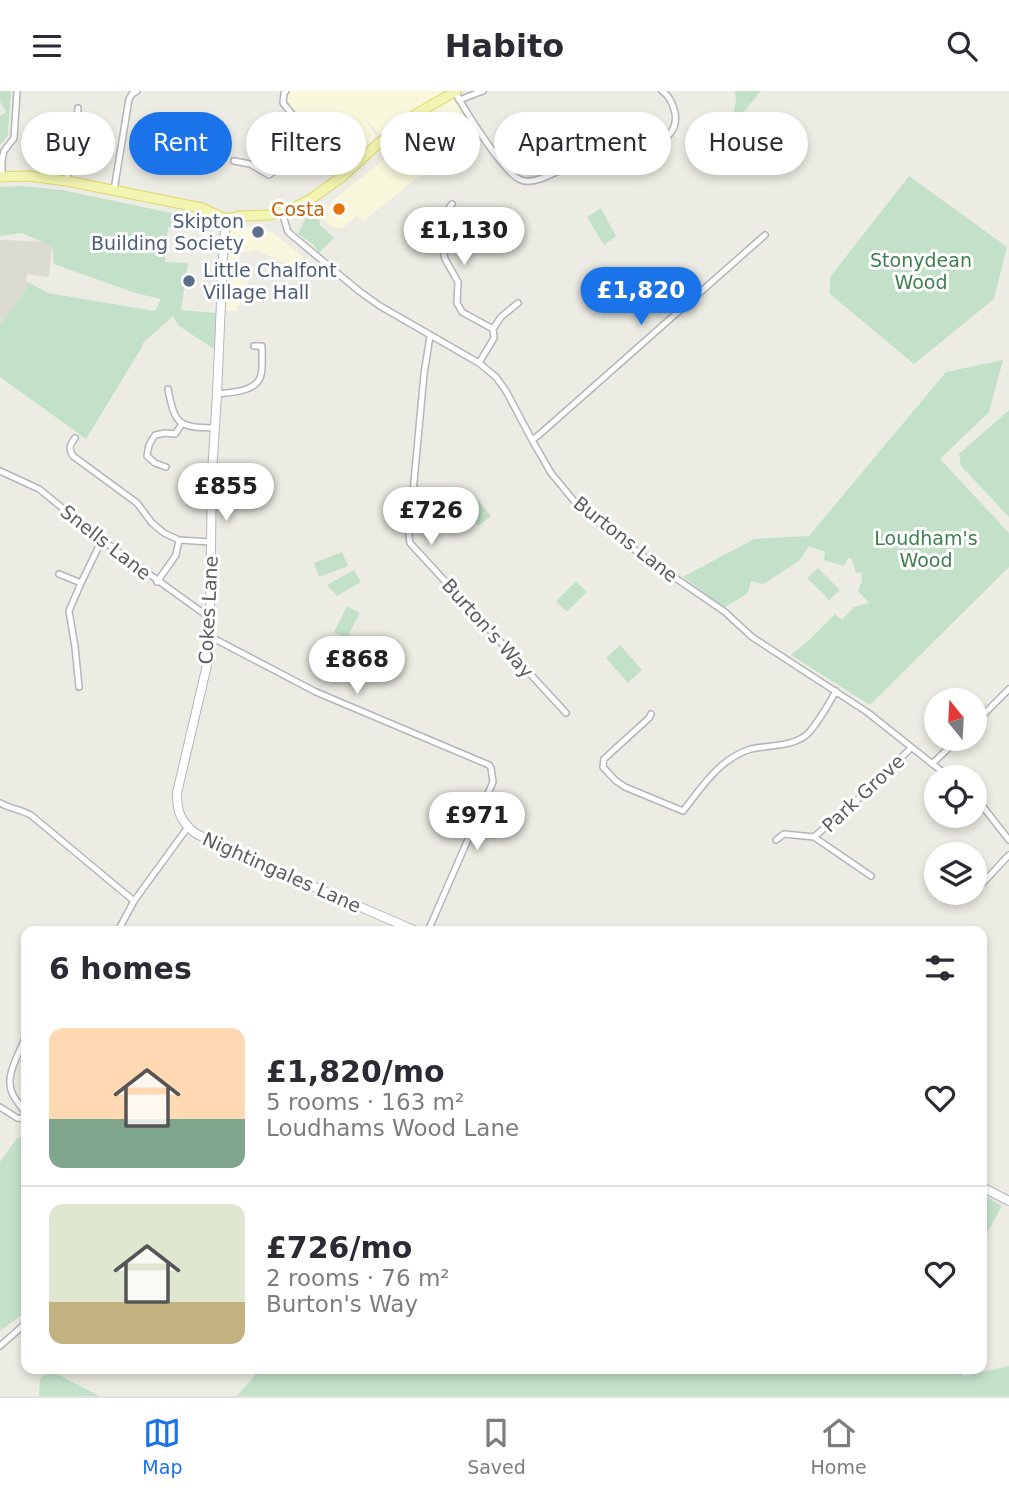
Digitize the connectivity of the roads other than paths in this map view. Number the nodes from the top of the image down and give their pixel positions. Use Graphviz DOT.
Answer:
graph roads {
  1 [pos="17,91"];
  2 [pos="137,91"];
  3 [pos="286,91"];
  4 [pos="483,91"];
  5 [pos="662,91"];
  6 [pos="456,94"];
  7 [pos="78,108"];
  8 [pos="288,112"];
  9 [pos="234,161"];
  10 [pos="246,162"];
  11 [pos="1,176"];
  12 [pos="343,176"];
  13 [pos="67,181"];
  14 [pos="114,190"];
  15 [pos="452,204"];
  16 [pos="282,212"];
  17 [pos="226,219"];
  18 [pos="765,235"];
  19 [pos="518,303"];
  20 [pos="493,329"];
  21 [pos="430,336"];
  22 [pos="269,344"];
  23 [pos="254,346"];
  24 [pos="262,346"];
  25 [pos="479,363"];
  26 [pos="169,389"];
  27 [pos="217,394"];
  28 [pos="182,424"];
  29 [pos="215,428"];
  30 [pos="75,438"];
  31 [pos="532,440"];
  32 [pos="166,467"];
  33 [pos="0,471"];
  34 [pos="102,540"];
  35 [pos="179,541"];
  36 [pos="211,541"];
  37 [pos="59,574"];
  38 [pos="157,582"];
  39 [pos="81,583"];
  40 [pos="210,618"];
  41 [pos="209,636"];
  42 [pos="79,687"];
  43 [pos="1009,689"];
  44 [pos="836,691"];
  45 [pos="987,711"];
  46 [pos="566,713"];
  47 [pos="651,714"];
  48 [pos="911,748"];
  49 [pos="946,751"];
  50 [pos="932,764"];
  51 [pos="0,803"];
  52 [pos="683,811"];
  53 [pos="987,812"];
  54 [pos="687,818"];
  55 [pos="188,827"];
  56 [pos="814,837"];
  57 [pos="776,840"];
  58 [pos="1009,840"];
  59 [pos="1009,855"];
  60 [pos="871,876"];
  61 [pos="987,879"];
  62 [pos="134,901"];
  63 [pos="121,926"];
  64 [pos="404,926"];
  65 [pos="430,926"];
  66 [pos="21,1048"];
  67 [pos="0,1107"];
  68 [pos="21,1108"];
  69 [pos="21,1118"];
  70 [pos="987,1190"];
  71 [pos="1009,1201"];
  72 [pos="21,1327"];
  73 [pos="0,1346"];
  1 -- 11 [label="street"];
  2 -- 14 [label="street"];
  3 -- 8 [label="street"];
  4 -- 6 [label="street"];
  5 -- 6 [label="street"];
  6 -- 12 [label="main road"];
  7 -- 13 [label="street"];
  9 -- 10 [label="street"];
  11 -- 13 [label="main road"];
  12 -- 16 [label="main road"];
  13 -- 14 [label="main road"];
  14 -- 17 [label="main road"];
  15 -- 20 [label="street"];
  16 -- 17 [label="main road"];
  16 -- 21 [label="street, Burtons Lane"];
  17 -- 27 [label="main road, Cokes Lane"];
  18 -- 31 [label="street"];
  19 -- 20 [label="street"];
  20 -- 25 [label="street"];
  21 -- 25 [label="street, Burtons Lane"];
  21 -- 46 [label="street, Burton's Way"];
  22 -- 24 [label="street"];
  23 -- 24 [label="street"];
  24 -- 27 [label="street"];
  25 -- 31 [label="street, Burtons Lane"];
  26 -- 28 [label="street"];
  27 -- 29 [label="main road, Cokes Lane"];
  28 -- 29 [label="street"];
  28 -- 32 [label="street"];
  29 -- 36 [label="main road, Cokes Lane"];
  30 -- 35 [label="street"];
  31 -- 44 [label="street, Burtons Lane"];
  33 -- 34 [label="street, Snells Lane"];
  34 -- 38 [label="street, Snells Lane"];
  34 -- 39 [label="street"];
  35 -- 36 [label="street"];
  35 -- 38 [label="street"];
  36 -- 40 [label="main road, Cokes Lane"];
  37 -- 39 [label="street"];
  38 -- 40 [label="street, Snells Lane"];
  39 -- 42 [label="street"];
  40 -- 41 [label="main road, Cokes Lane"];
  41 -- 55 [label="main road, Cokes Lane"];
  41 -- 65 [label="street"];
  43 -- 45 [label="street"];
  44 -- 48 [label="street, Burtons Lane"];
  44 -- 52 [label="street"];
  47 -- 52 [label="street"];
  48 -- 50 [label="street, Burtons Lane"];
  48 -- 56 [label="street, Park Grove"];
  49 -- 50 [label="street"];
  51 -- 62 [label="street"];
  52 -- 54 [label="street"];
  53 -- 58 [label="street"];
  55 -- 62 [label="street"];
  55 -- 64 [label="main road, Nightingales Lane"];
  56 -- 57 [label="street, Park Grove"];
  56 -- 60 [label="street, Park Grove"];
  59 -- 61 [label="street"];
  62 -- 63 [label="street"];
  66 -- 68 [label="street"];
  67 -- 69 [label="street"];
  70 -- 71 [label="main road"];
  72 -- 73 [label="street"];
}
